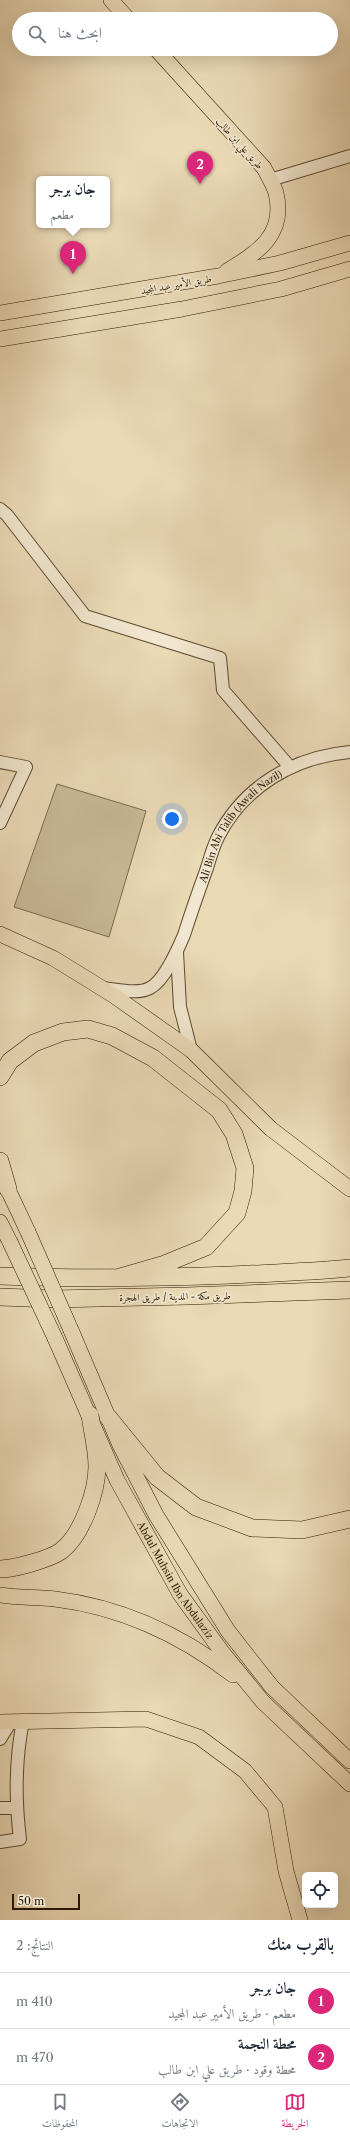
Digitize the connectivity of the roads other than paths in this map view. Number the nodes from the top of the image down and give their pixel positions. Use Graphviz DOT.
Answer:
graph roads {
  1 [pos="111,0"];
  2 [pos="122,12"];
  3 [pos="162,56"];
  4 [pos="350,156"];
  5 [pos="270,180"];
  6 [pos="350,243"];
  7 [pos="350,269"];
  8 [pos="218,276"];
  9 [pos="0,313"];
  10 [pos="0,339"];
  11 [pos="0,509"];
  12 [pos="350,752"];
  13 [pos="0,762"];
  14 [pos="290,766"];
  15 [pos="0,823"];
  16 [pos="0,934"];
  17 [pos="177,952"];
  18 [pos="101,988"];
  19 [pos="191,1050"];
  20 [pos="0,1077"];
  21 [pos="0,1161"];
  22 [pos="0,1171"];
  23 [pos="8,1189"];
  24 [pos="350,1189"];
  25 [pos="0,1222"];
  26 [pos="350,1268"];
  27 [pos="0,1276"];
  28 [pos="117,1278"];
  29 [pos="350,1290"];
  30 [pos="322,1292"];
  31 [pos="350,1296"];
  32 [pos="0,1297"];
  33 [pos="90,1415"];
  34 [pos="108,1417"];
  35 [pos="350,1519"];
  36 [pos="0,1569"];
  37 [pos="0,1595"];
  38 [pos="253,1689"];
  39 [pos="11,1721"];
  40 [pos="0,1738"];
  41 [pos="350,1761"];
  42 [pos="350,1784"];
  43 [pos="0,1808"];
  44 [pos="16,1808"];
  45 [pos="0,1842"];
  46 [pos="300,1920"];
  1 -- 2 [label="main road"];
  3 -- 5 [label="main road, طريق علي ابن طالب"];
  4 -- 5 [label="street"];
  5 -- 8 [label="main road, طريق علي ابن طالب"];
  6 -- 8 [label="main road, طريق الأمير عبد المجيد"];
  7 -- 10 [label="main road"];
  8 -- 9 [label="main road, طريق الأمير عبد المجيد"];
  11 -- 14 [label="street"];
  12 -- 14 [label="street, Ali Bin Abi Talib (Awali Nazil)"];
  13 -- 15 [label="street"];
  14 -- 17 [label="street, Ali Bin Abi Talib (Awali Nazil)"];
  16 -- 18 [label="main road"];
  17 -- 18 [label="street"];
  17 -- 19 [label="street"];
  18 -- 19 [label="main road"];
  19 -- 24 [label="main road"];
  20 -- 28 [label="highway"];
  21 -- 23 [label="highway"];
  22 -- 23 [label="main road, Abdul Muhsin Ibn Abdulaziz"];
  23 -- 34 [label="main road, Abdul Muhsin Ibn Abdulaziz, bridge"];
  25 -- 33 [label="main road, Abdul Muhsin Ibn Abdulaziz, bridge"];
  26 -- 28 [label="highway, طريق مكة - المدينة / طريق الهجرة"];
  27 -- 28 [label="highway, طريق مكة - المدينة / طريق الهجرة"];
  29 -- 30 [label="highway, طريق مكة - المدينة / طريق الهجرة"];
  30 -- 31 [label="highway"];
  30 -- 32 [label="highway, طريق مكة - المدينة / طريق الهجرة"];
  33 -- 36 [label="highway"];
  33 -- 38 [label="main road, Abdul Muhsin Ibn Abdulaziz"];
  34 -- 35 [label="highway"];
  34 -- 41 [label="main road, Abdul Muhsin Ibn Abdulaziz"];
  37 -- 38 [label="main road"];
  38 -- 42 [label="main road, Abdul Muhsin Ibn Abdulaziz"];
  39 -- 40 [label="street"];
  39 -- 44 [label="street"];
  39 -- 46 [label="main road"];
  43 -- 44 [label="street"];
  44 -- 45 [label="street"];
}
